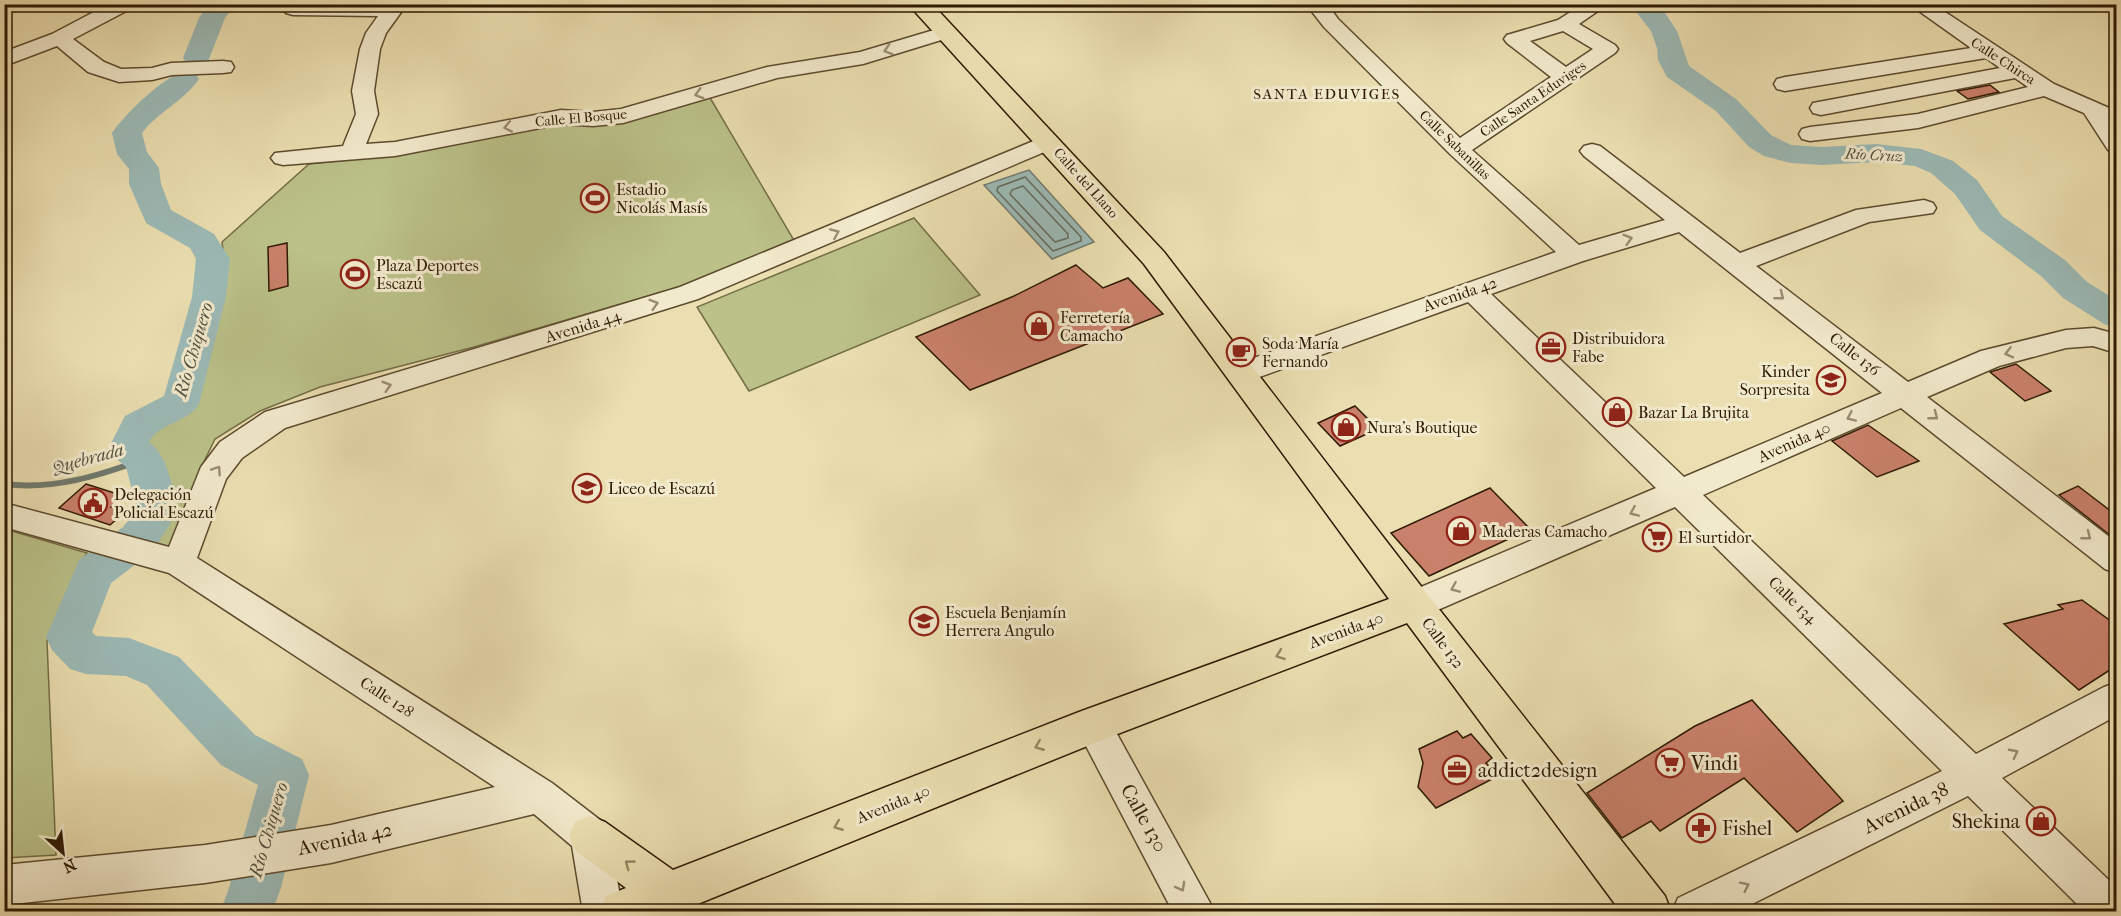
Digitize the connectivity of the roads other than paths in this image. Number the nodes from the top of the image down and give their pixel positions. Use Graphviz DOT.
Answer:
graph roads {
  1 [pos="34,4"];
  2 [pos="125,4"];
  3 [pos="919,4"];
  4 [pos="1316,4"];
  5 [pos="1598,4"];
  6 [pos="1919,4"];
  7 [pos="4,6"];
  8 [pos="395,7"];
  9 [pos="289,11"];
  10 [pos="1565,24"];
  11 [pos="944,33"];
  12 [pos="59,38"];
  13 [pos="1987,52"];
  14 [pos="4,60"];
  15 [pos="223,67"];
  16 [pos="2017,71"];
  17 [pos="1565,77"];
  18 [pos="1785,84"];
  19 [pos="2046,89"];
  20 [pos="1821,108"];
  21 [pos="2092,110"];
  22 [pos="2116,119"];
  23 [pos="1810,134"];
  24 [pos="1048,142"];
  25 [pos="2116,146"];
  26 [pos="1458,149"];
  27 [pos="1592,152"];
  28 [pos="351,154"];
  29 [pos="283,158"];
  30 [pos="1924,208"];
  31 [pos="1682,223"];
  32 [pos="1574,255"];
  33 [pos="1738,263"];
  34 [pos="1471,290"];
  35 [pos="2116,344"];
  36 [pos="1241,373"];
  37 [pos="1905,393"];
  38 [pos="1682,492"];
  39 [pos="4,515"];
  40 [pos="167,559"];
  41 [pos="2116,560"];
  42 [pos="1414,605"];
  43 [pos="2116,698"];
  44 [pos="1093,724"];
  45 [pos="1972,775"];
  46 [pos="539,795"];
  47 [pos="590,836"];
  48 [pos="4,885"];
  49 [pos="668,893"];
  50 [pos="603,912"];
  51 [pos="622,912"];
  52 [pos="1195,912"];
  53 [pos="1649,912"];
  54 [pos="1692,912"];
  55 [pos="2114,912"];
  1 -- 7 [label="street"];
  2 -- 12 [label="street"];
  3 -- 11 [label="main road, Calle del Llano"];
  4 -- 26 [label="street, Calle Sabanillas"];
  5 -- 10 [label="street"];
  6 -- 13 [label="street, Calle Chirca"];
  8 -- 9 [label="street"];
  8 -- 28 [label="street"];
  10 -- 17 [label="street, Calle Santa Eduviges"];
  10 -- 17 [label="street"];
  11 -- 24 [label="main road, Calle del Llano"];
  11 -- 28 [label="street, Calle El Bosque, one-way"];
  12 -- 14 [label="street"];
  12 -- 15 [label="street"];
  13 -- 16 [label="street, Calle Chirca"];
  13 -- 18 [label="street"];
  16 -- 19 [label="street, Calle Chirca"];
  16 -- 20 [label="street"];
  17 -- 26 [label="street, Calle Santa Eduviges"];
  19 -- 21 [label="street, Calle Chirca"];
  19 -- 23 [label="street"];
  21 -- 22 [label="street, Calle Chirca"];
  21 -- 25 [label="street"];
  24 -- 36 [label="main road, Calle del Llano"];
  40 -- 24 [label="street, Avenida 44, one-way"];
  26 -- 32 [label="street, Calle Sabanillas"];
  27 -- 31 [label="street, Calle 136"];
  28 -- 29 [label="street, Calle El Bosque"];
  30 -- 33 [label="street"];
  32 -- 31 [label="street, Avenida 42, one-way"];
  31 -- 33 [label="street, Calle 136"];
  32 -- 34 [label="street, Avenida 42"];
  33 -- 37 [label="street, Calle 136, one-way"];
  34 -- 36 [label="street, Avenida 42"];
  34 -- 38 [label="street, Calle 134"];
  35 -- 37 [label="street, Avenida 40, one-way"];
  36 -- 42 [label="main road, Calle 132"];
  37 -- 38 [label="street, Avenida 40, one-way"];
  37 -- 41 [label="street, Calle 136, one-way"];
  38 -- 42 [label="street, Avenida 40, one-way"];
  38 -- 45 [label="street, Calle 134"];
  39 -- 40 [label="street, Calle 128"];
  40 -- 46 [label="street, Calle 128"];
  42 -- 44 [label="main road, Avenida 40, one-way"];
  42 -- 53 [label="main road, Calle 132"];
  45 -- 43 [label="street, Avenida 38, one-way"];
  44 -- 49 [label="main road, Avenida 40, one-way"];
  44 -- 52 [label="street, Calle 130, one-way"];
  54 -- 45 [label="street, Avenida 38, one-way"];
  45 -- 55 [label="street, Calle 134"];
  46 -- 47 [label="street, Calle 128"];
  46 -- 48 [label="street, Avenida 42"];
  49 -- 47 [label="main road, one-way"];
  47 -- 50 [label="street"];
  49 -- 51 [label="main road, Avenida 40"];
}
